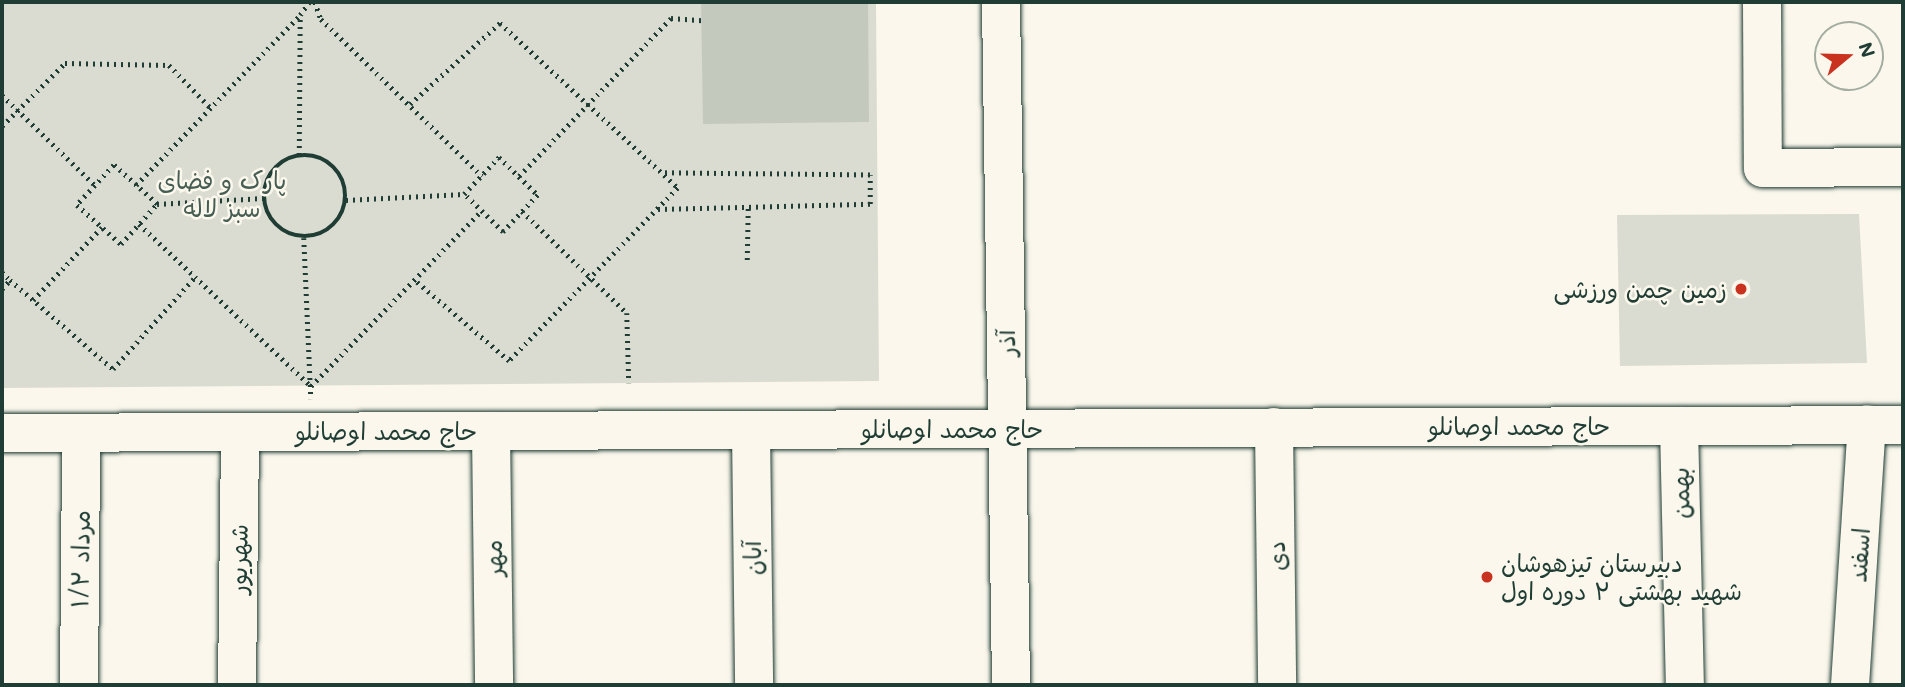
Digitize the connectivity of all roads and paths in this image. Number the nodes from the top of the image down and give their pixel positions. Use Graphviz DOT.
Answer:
graph roads {
  1 [pos="312,2"];
  2 [pos="1001,2"];
  3 [pos="1762,2"];
  4 [pos="299,15"];
  5 [pos="702,20"];
  6 [pos="2,95"];
  7 [pos="585,102"];
  8 [pos="410,104"];
  9 [pos="210,107"];
  10 [pos="17,110"];
  11 [pos="2,126"];
  12 [pos="299,155"];
  13 [pos="1903,167"];
  14 [pos="662,173"];
  15 [pos="482,176"];
  16 [pos="519,176"];
  17 [pos="136,185"];
  18 [pos="95,186"];
  19 [pos="464,194"];
  20 [pos="264,198"];
  21 [pos="346,200"];
  22 [pos="157,204"];
  23 [pos="748,207"];
  24 [pos="658,209"];
  25 [pos="481,211"];
  26 [pos="522,211"];
  27 [pos="139,223"];
  28 [pos="102,227"];
  29 [pos="304,238"];
  30 [pos="747,260"];
  31 [pos="2,272"];
  32 [pos="195,277"];
  33 [pos="590,278"];
  34 [pos="10,280"];
  35 [pos="414,280"];
  36 [pos="2,289"];
  37 [pos="33,300"];
  38 [pos="629,383"];
  39 [pos="311,386"];
  40 [pos="1885,425"];
  41 [pos="1679,426"];
  42 [pos="1274,427"];
  43 [pos="1007,429"];
  44 [pos="751,430"];
  45 [pos="313,431"];
  46 [pos="491,431"];
  47 [pos="240,432"];
  48 [pos="2,433"];
  49 [pos="81,433"];
  50 [pos="79,685"];
  51 [pos="237,685"];
  52 [pos="494,685"];
  53 [pos="754,685"];
  54 [pos="1011,685"];
  55 [pos="1277,685"];
  56 [pos="1685,685"];
  57 [pos="1850,685"];
  1 -- 4 [label="path"];
  1 -- 8 [label="path"];
  2 -- 43 [label="street, آذر"];
  3 -- 13 [label="street"];
  4 -- 9 [label="path"];
  4 -- 12 [label="path"];
  5 -- 7 [label="path"];
  6 -- 10 [label="path"];
  7 -- 8 [label="path"];
  7 -- 14 [label="path"];
  7 -- 16 [label="path"];
  8 -- 15 [label="path"];
  9 -- 10 [label="path"];
  9 -- 17 [label="path"];
  10 -- 11 [label="path"];
  10 -- 18 [label="path"];
  12 -- 20 [label="path"];
  12 -- 21 [label="path"];
  14 -- 23 [label="path"];
  14 -- 24 [label="path"];
  15 -- 16 [label="path"];
  15 -- 19 [label="path"];
  16 -- 26 [label="path"];
  17 -- 18 [label="path"];
  17 -- 22 [label="path"];
  18 -- 28 [label="path"];
  19 -- 21 [label="path"];
  19 -- 25 [label="path"];
  20 -- 22 [label="path"];
  20 -- 29 [label="path"];
  21 -- 29 [label="path"];
  22 -- 27 [label="path"];
  23 -- 24 [label="path"];
  23 -- 30 [label="path"];
  24 -- 33 [label="path"];
  25 -- 26 [label="path"];
  25 -- 35 [label="path"];
  26 -- 33 [label="path"];
  27 -- 28 [label="path"];
  27 -- 32 [label="path"];
  28 -- 37 [label="path"];
  29 -- 39 [label="path"];
  31 -- 34 [label="path"];
  32 -- 37 [label="path"];
  32 -- 39 [label="path"];
  33 -- 35 [label="path"];
  33 -- 38 [label="path"];
  34 -- 36 [label="path"];
  34 -- 37 [label="path"];
  35 -- 39 [label="path"];
  39 -- 45 [label="path"];
  40 -- 41 [label="street, حاج محمد اوصانلو"];
  40 -- 57 [label="street, اسفند"];
  41 -- 42 [label="street, حاج محمد اوصانلو"];
  41 -- 56 [label="street, بهمن"];
  42 -- 43 [label="street, حاج محمد اوصانلو"];
  42 -- 55 [label="street, دی"];
  43 -- 44 [label="street, حاج محمد اوصانلو"];
  43 -- 54 [label="street, آذر"];
  44 -- 46 [label="street, حاج محمد اوصانلو"];
  44 -- 53 [label="street, آبان"];
  45 -- 46 [label="street, حاج محمد اوصانلو"];
  45 -- 47 [label="street, حاج محمد اوصانلو"];
  46 -- 52 [label="street, مهر"];
  47 -- 49 [label="street, حاج محمد اوصانلو"];
  47 -- 51 [label="street, شهریور"];
  48 -- 49 [label="street, حاج محمد اوصانلو"];
  49 -- 50 [label="street, مرداد ۱/۲"];
}
